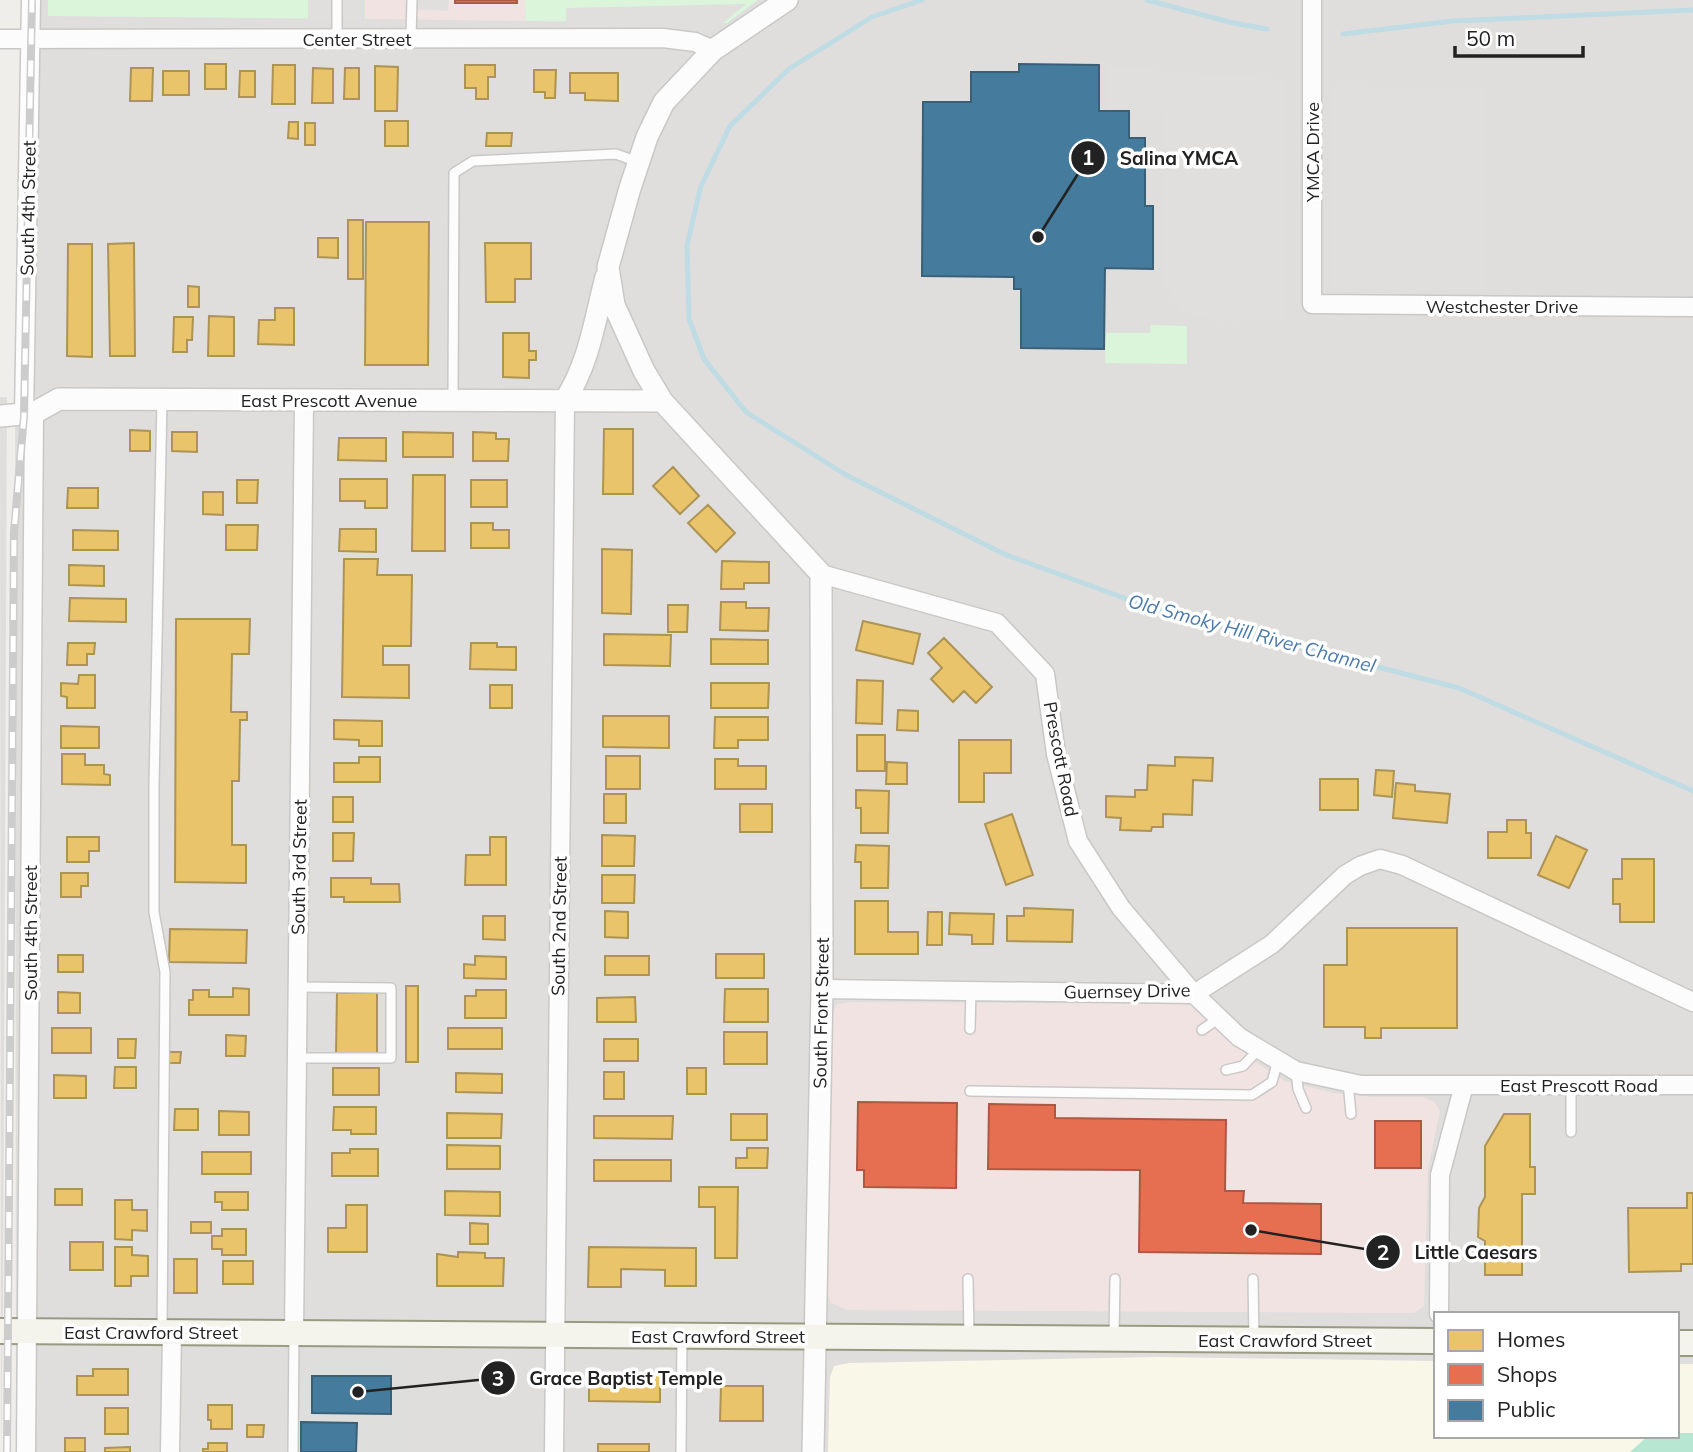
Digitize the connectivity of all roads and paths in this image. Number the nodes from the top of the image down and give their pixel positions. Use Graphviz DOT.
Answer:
graph roads {
  1 [pos="31,0"];
  2 [pos="337,0"];
  3 [pos="412,0"];
  4 [pos="788,0"];
  5 [pos="1312,0"];
  6 [pos="0,39"];
  7 [pos="32,39"];
  8 [pos="337,39"];
  9 [pos="411,39"];
  10 [pos="713,50"];
  11 [pos="638,162"];
  12 [pos="608,267"];
  13 [pos="1312,304"];
  14 [pos="1693,307"];
  15 [pos="162,400"];
  16 [pos="453,400"];
  17 [pos="565,400"];
  18 [pos="303,401"];
  19 [pos="662,401"];
  20 [pos="29,414"];
  21 [pos="0,416"];
  22 [pos="821,573"];
  23 [pos="298,987"];
  24 [pos="822,989"];
  25 [pos="971,991"];
  26 [pos="1194,994"];
  27 [pos="1693,1002"];
  28 [pos="1219,1018"];
  29 [pos="970,1028"];
  30 [pos="1202,1030"];
  31 [pos="1259,1049"];
  32 [pos="297,1058"];
  33 [pos="1278,1060"];
  34 [pos="1227,1070"];
  35 [pos="1296,1071"];
  36 [pos="1348,1082"];
  37 [pos="1464,1085"];
  38 [pos="1571,1085"];
  39 [pos="1693,1085"];
  40 [pos="970,1091"];
  41 [pos="1306,1108"];
  42 [pos="1351,1114"];
  43 [pos="1571,1132"];
  44 [pos="968,1279"];
  45 [pos="1115,1279"];
  46 [pos="1253,1279"];
  47 [pos="1439,1312"];
  48 [pos="0,1331"];
  49 [pos="27,1331"];
  50 [pos="167,1331"];
  51 [pos="294,1333"];
  52 [pos="555,1335"];
  53 [pos="682,1335"];
  54 [pos="814,1336"];
  55 [pos="970,1338"];
  56 [pos="1114,1339"];
  57 [pos="1254,1340"];
  58 [pos="1434,1341"];
  59 [pos="26,1452"];
  60 [pos="170,1452"];
  61 [pos="293,1452"];
  62 [pos="554,1452"];
  63 [pos="681,1452"];
  64 [pos="813,1452"];
  1 -- 7 [label="street, South 4th Street"];
  2 -- 8 [label="lane"];
  3 -- 9 [label="lane"];
  4 -- 10 [label="street"];
  5 -- 13 [label="street, YMCA Drive"];
  6 -- 7 [label="street, Center Street"];
  7 -- 8 [label="street, Center Street"];
  7 -- 20 [label="street, South 4th Street"];
  8 -- 9 [label="street, Center Street"];
  9 -- 10 [label="street, Center Street"];
  10 -- 11 [label="street"];
  11 -- 12 [label="street"];
  11 -- 16 [label="lane"];
  12 -- 17 [label="street"];
  12 -- 19 [label="street"];
  13 -- 14 [label="street, Westchester Drive"];
  15 -- 18 [label="street, East Prescott Avenue"];
  15 -- 20 [label="street, East Prescott Avenue"];
  15 -- 50 [label="lane"];
  16 -- 17 [label="street, East Prescott Avenue"];
  16 -- 18 [label="street, East Prescott Avenue"];
  17 -- 19 [label="street, East Prescott Avenue"];
  17 -- 52 [label="street, South 2nd Street"];
  18 -- 23 [label="street, South 3rd Street"];
  19 -- 22 [label="street"];
  20 -- 21 [label="street, East Prescott Avenue"];
  20 -- 49 [label="street, South 4th Street"];
  22 -- 24 [label="street, South Front Street"];
  22 -- 26 [label="street, Prescott Road"];
  23 -- 32 [label="street, South 3rd Street"];
  23 -- 32 [label="lane"];
  24 -- 25 [label="street, Guernsey Drive"];
  24 -- 54 [label="street, South Front Street"];
  25 -- 26 [label="street, Guernsey Drive"];
  25 -- 29 [label="lane"];
  26 -- 27 [label="street, Guernsey Drive"];
  26 -- 28 [label="street, Prescott Road"];
  28 -- 30 [label="lane"];
  28 -- 31 [label="street, Prescott Road"];
  31 -- 33 [label="street, Prescott Road"];
  31 -- 34 [label="lane"];
  32 -- 51 [label="street, South 3rd Street"];
  33 -- 35 [label="street, Prescott Road"];
  33 -- 40 [label="lane"];
  35 -- 36 [label="street, Prescott Road"];
  35 -- 41 [label="lane"];
  36 -- 37 [label="street, Prescott Road"];
  36 -- 42 [label="lane"];
  37 -- 38 [label="street, East Prescott Road"];
  37 -- 47 [label="street"];
  38 -- 39 [label="street, East Prescott Road"];
  38 -- 43 [label="lane"];
  44 -- 55 [label="lane"];
  45 -- 56 [label="lane"];
  46 -- 57 [label="lane"];
  48 -- 49 [label="main road, East Crawford Street"];
  49 -- 50 [label="main road, East Crawford Street"];
  49 -- 59 [label="street, South 4th Street"];
  50 -- 51 [label="main road, East Crawford Street"];
  50 -- 60 [label="street"];
  51 -- 52 [label="main road, East Crawford Street"];
  51 -- 61 [label="lane"];
  52 -- 53 [label="main road, East Crawford Street"];
  52 -- 62 [label="street, South 2nd Street"];
  53 -- 54 [label="main road, East Crawford Street"];
  53 -- 63 [label="lane"];
  54 -- 55 [label="main road, East Crawford Street"];
  54 -- 64 [label="street, South Front Street"];
  55 -- 56 [label="main road, East Crawford Street"];
  56 -- 57 [label="main road, East Crawford Street"];
  57 -- 58 [label="main road, East Crawford Street"];
}
